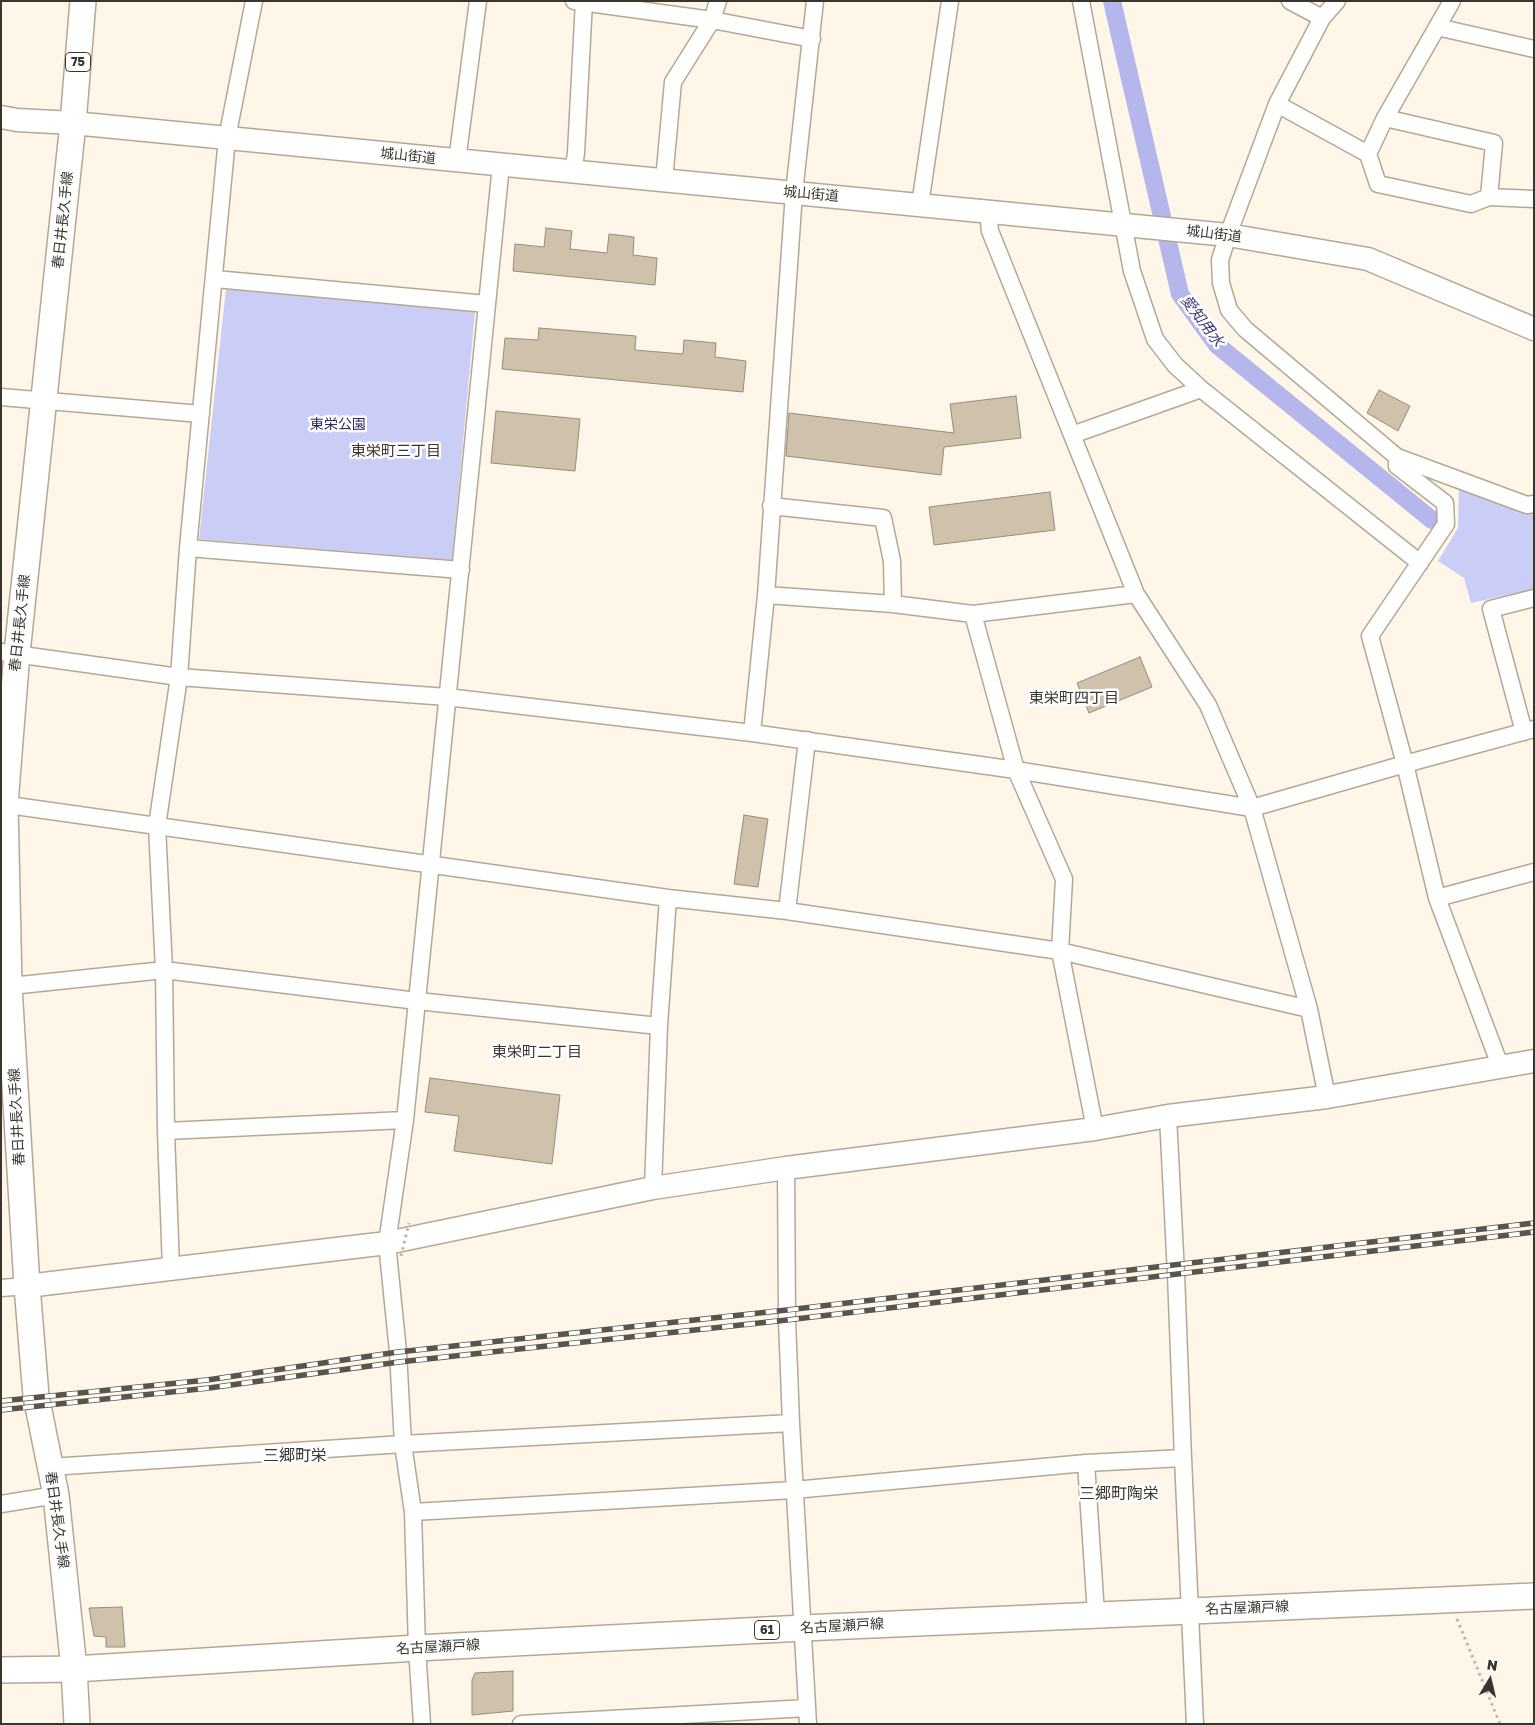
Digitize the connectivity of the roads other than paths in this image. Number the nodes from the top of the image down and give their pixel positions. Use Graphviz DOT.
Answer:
graph roads {
  1 [pos="83,1"];
  2 [pos="254,1"];
  3 [pos="478,1"];
  4 [pos="718,1"];
  5 [pos="815,1"];
  6 [pos="950,1"];
  7 [pos="1081,1"];
  8 [pos="1290,1"];
  9 [pos="1336,1"];
  10 [pos="1452,1"];
  11 [pos="581,2"];
  12 [pos="1322,18"];
  13 [pos="712,20"];
  14 [pos="1436,27"];
  15 [pos="812,39"];
  16 [pos="1534,49"];
  17 [pos="1,103"];
  18 [pos="1278,104"];
  19 [pos="1,117"];
  20 [pos="1385,118"];
  21 [pos="73,123"];
  22 [pos="227,138"];
  23 [pos="1368,154"];
  24 [pos="457,161"];
  25 [pos="501,165"];
  26 [pos="573,172"];
  27 [pos="664,180"];
  28 [pos="794,193"];
  29 [pos="1488,197"];
  30 [pos="1534,198"];
  31 [pos="920,205"];
  32 [pos="988,211"];
  33 [pos="1130,225"];
  34 [pos="1228,235"];
  35 [pos="215,279"];
  36 [pos="487,304"];
  37 [pos="1534,329"];
  38 [pos="1201,389"];
  39 [pos="1,397"];
  40 [pos="44,400"];
  41 [pos="201,414"];
  42 [pos="1072,434"];
  43 [pos="1397,457"];
  44 [pos="1534,504"];
  45 [pos="771,506"];
  46 [pos="188,548"];
  47 [pos="1420,563"];
  48 [pos="461,570"];
  49 [pos="1136,594"];
  50 [pos="766,596"];
  51 [pos="1534,598"];
  52 [pos="893,604"];
  53 [pos="973,614"];
  54 [pos="9,652"];
  55 [pos="179,678"];
  56 [pos="447,697"];
  57 [pos="1529,730"];
  58 [pos="752,733"];
  59 [pos="808,740"];
  60 [pos="1405,764"];
  61 [pos="1016,770"];
  62 [pos="3,804"];
  63 [pos="1252,808"];
  64 [pos="156,826"];
  65 [pos="431,864"];
  66 [pos="1534,872"];
  67 [pos="668,898"];
  68 [pos="1437,898"];
  69 [pos="787,911"];
  70 [pos="1060,951"];
  71 [pos="164,970"];
  72 [pos="5,987"];
  73 [pos="417,1001"];
  74 [pos="1309,1009"];
  75 [pos="659,1026"];
  76 [pos="1534,1061"];
  77 [pos="1501,1068"];
  78 [pos="1327,1097"];
  79 [pos="1168,1116"];
  80 [pos="405,1120"];
  81 [pos="1095,1129"];
  82 [pos="166,1131"];
  83 [pos="10,1147"];
  84 [pos="786,1168"];
  85 [pos="653,1188"];
  86 [pos="394,1250"];
  87 [pos="171,1269"];
  88 [pos="27,1286"];
  89 [pos="1,1288"];
  90 [pos="791,1423"];
  91 [pos="403,1444"];
  92 [pos="1183,1458"];
  93 [pos="1086,1463"];
  94 [pos="50,1467"];
  95 [pos="794,1490"];
  96 [pos="56,1495"];
  97 [pos="1,1504"];
  98 [pos="413,1512"];
  99 [pos="1534,1596"];
  100 [pos="1191,1610"];
  101 [pos="1096,1614"];
  102 [pos="803,1628"];
  103 [pos="417,1648"];
  104 [pos="74,1669"];
  105 [pos="1,1670"];
  106 [pos="807,1716"];
  107 [pos="77,1724"];
  108 [pos="422,1724"];
  109 [pos="521,1724"];
  110 [pos="1195,1724"];
  1 -- 21 [label="main road, 春日井長久手線 / 75"];
  2 -- 22 [label="street"];
  3 -- 24 [label="street"];
  4 -- 13 [label="street"];
  5 -- 15 [label="street"];
  6 -- 31 [label="street"];
  7 -- 33 [label="street"];
  8 -- 12 [label="street"];
  9 -- 12 [label="street"];
  10 -- 14 [label="street"];
  11 -- 13 [label="street"];
  11 -- 26 [label="street"];
  12 -- 18 [label="street"];
  13 -- 15 [label="street"];
  13 -- 27 [label="street"];
  14 -- 16 [label="street"];
  14 -- 20 [label="street"];
  15 -- 28 [label="street"];
  17 -- 21 [label="street, 城山街道"];
  18 -- 23 [label="street"];
  18 -- 34 [label="street"];
  19 -- 21 [label="street, 城山街道"];
  20 -- 23 [label="street"];
  20 -- 29 [label="street"];
  21 -- 22 [label="street, 城山街道"];
  21 -- 40 [label="main road, 春日井長久手線 / 75"];
  22 -- 24 [label="street, 城山街道"];
  22 -- 35 [label="street"];
  23 -- 29 [label="street"];
  24 -- 25 [label="street, 城山街道"];
  25 -- 26 [label="street, 城山街道"];
  25 -- 36 [label="street"];
  26 -- 27 [label="street, 城山街道"];
  27 -- 28 [label="street, 城山街道"];
  28 -- 31 [label="street, 城山街道"];
  28 -- 45 [label="street"];
  29 -- 30 [label="street"];
  31 -- 32 [label="street, 城山街道"];
  32 -- 33 [label="street, 城山街道"];
  32 -- 42 [label="street"];
  33 -- 34 [label="street, 城山街道"];
  33 -- 38 [label="street"];
  34 -- 37 [label="street, 城山街道"];
  34 -- 43 [label="street"];
  35 -- 36 [label="street"];
  35 -- 41 [label="street"];
  36 -- 48 [label="street"];
  38 -- 42 [label="street"];
  38 -- 47 [label="street"];
  39 -- 40 [label="street"];
  40 -- 41 [label="street"];
  40 -- 54 [label="main road, 春日井長久手線 / 75"];
  41 -- 46 [label="street"];
  42 -- 49 [label="street"];
  43 -- 44 [label="street"];
  43 -- 47 [label="street"];
  45 -- 50 [label="street"];
  45 -- 52 [label="street"];
  46 -- 48 [label="street"];
  46 -- 55 [label="street"];
  47 -- 60 [label="street"];
  48 -- 56 [label="street"];
  49 -- 53 [label="street"];
  49 -- 63 [label="street"];
  50 -- 52 [label="street"];
  50 -- 58 [label="street"];
  51 -- 57 [label="street"];
  52 -- 53 [label="street"];
  53 -- 61 [label="street"];
  54 -- 55 [label="street"];
  54 -- 62 [label="main road, 春日井長久手線 / 75"];
  55 -- 56 [label="street"];
  55 -- 64 [label="street"];
  56 -- 58 [label="street"];
  56 -- 65 [label="street"];
  57 -- 60 [label="street"];
  58 -- 59 [label="street"];
  59 -- 61 [label="street"];
  59 -- 69 [label="street"];
  60 -- 63 [label="street"];
  60 -- 68 [label="street"];
  61 -- 63 [label="street"];
  61 -- 70 [label="street"];
  62 -- 64 [label="street"];
  62 -- 72 [label="main road, 春日井長久手線 / 75"];
  63 -- 74 [label="street"];
  64 -- 65 [label="street"];
  64 -- 71 [label="street"];
  65 -- 67 [label="street"];
  65 -- 73 [label="street"];
  66 -- 68 [label="street"];
  67 -- 69 [label="street"];
  67 -- 75 [label="street"];
  68 -- 77 [label="street"];
  69 -- 70 [label="street"];
  70 -- 74 [label="street"];
  70 -- 81 [label="street"];
  71 -- 72 [label="street"];
  71 -- 73 [label="street"];
  71 -- 82 [label="street"];
  72 -- 83 [label="main road, 春日井長久手線 / 75"];
  73 -- 75 [label="street"];
  73 -- 80 [label="street"];
  74 -- 78 [label="street"];
  75 -- 85 [label="street"];
  76 -- 77 [label="street"];
  77 -- 78 [label="street"];
  78 -- 79 [label="street"];
  79 -- 81 [label="street"];
  79 -- 92 [label="street"];
  80 -- 82 [label="street"];
  80 -- 86 [label="street"];
  81 -- 84 [label="street"];
  82 -- 87 [label="street"];
  83 -- 88 [label="main road, 春日井長久手線 / 75"];
  84 -- 85 [label="street"];
  84 -- 90 [label="street"];
  85 -- 86 [label="street"];
  86 -- 87 [label="street"];
  86 -- 91 [label="street"];
  87 -- 88 [label="street"];
  88 -- 89 [label="street"];
  88 -- 94 [label="main road, 春日井長久手線 / 75"];
  90 -- 91 [label="street"];
  90 -- 95 [label="street"];
  91 -- 94 [label="street"];
  91 -- 98 [label="street"];
  92 -- 93 [label="street"];
  92 -- 100 [label="street"];
  93 -- 95 [label="street"];
  93 -- 101 [label="street"];
  94 -- 96 [label="main road, 春日井長久手線 / 75"];
  95 -- 98 [label="street"];
  95 -- 102 [label="street"];
  96 -- 97 [label="street"];
  96 -- 104 [label="main road, 春日井長久手線 / 75"];
  98 -- 103 [label="street"];
  99 -- 100 [label="main road, 名古屋瀬戸線 / 61"];
  100 -- 101 [label="main road, 名古屋瀬戸線 / 61"];
  100 -- 110 [label="street"];
  101 -- 102 [label="main road, 名古屋瀬戸線 / 61"];
  102 -- 103 [label="main road, 名古屋瀬戸線 / 61"];
  102 -- 106 [label="street"];
  103 -- 104 [label="main road, 名古屋瀬戸線 / 61"];
  103 -- 108 [label="street"];
  104 -- 105 [label="main road, 名古屋瀬戸線 / 61"];
  104 -- 107 [label="main road, 春日井長久手線 / 75"];
  106 -- 109 [label="street"];
}
